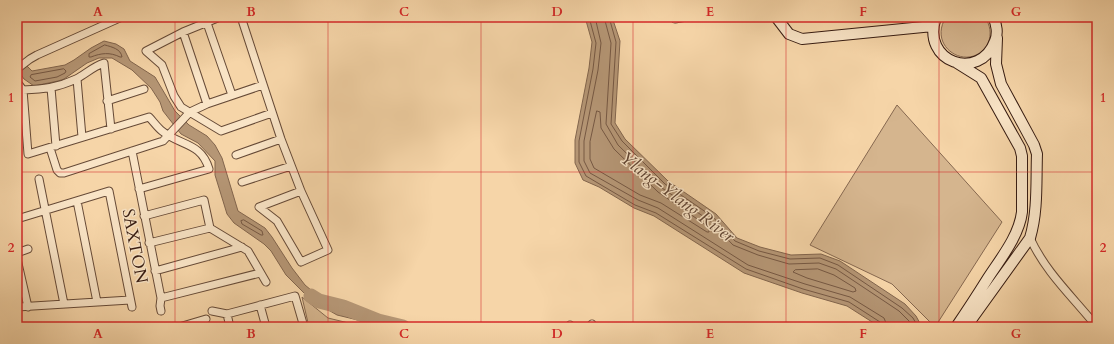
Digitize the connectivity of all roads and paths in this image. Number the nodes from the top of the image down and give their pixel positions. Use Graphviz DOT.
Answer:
graph roads {
  1 [pos="122,17"];
  2 [pos="220,17"];
  3 [pos="241,17"];
  4 [pos="686,17"];
  5 [pos="776,17"];
  6 [pos="993,17"];
  7 [pos="675,19"];
  8 [pos="935,21"];
  9 [pos="206,23"];
  10 [pos="183,32"];
  11 [pos="997,38"];
  12 [pos="957,63"];
  13 [pos="17,69"];
  14 [pos="77,79"];
  15 [pos="17,82"];
  16 [pos="263,85"];
  17 [pos="51,88"];
  18 [pos="144,89"];
  19 [pos="23,90"];
  20 [pos="232,95"];
  21 [pos="108,101"];
  22 [pos="207,104"];
  23 [pos="190,112"];
  24 [pos="272,113"];
  25 [pos="111,129"];
  26 [pos="168,135"];
  27 [pos="82,137"];
  28 [pos="281,139"];
  29 [pos="53,147"];
  30 [pos="132,151"];
  31 [pos="236,155"];
  32 [pos="291,166"];
  33 [pos="39,179"];
  34 [pos="242,182"];
  35 [pos="139,189"];
  36 [pos="301,191"];
  37 [pos="77,201"];
  38 [pos="46,210"];
  39 [pos="144,216"];
  40 [pos="17,219"];
  41 [pos="210,228"];
  42 [pos="1030,238"];
  43 [pos="149,243"];
  44 [pos="242,247"];
  45 [pos="28,249"];
  46 [pos="17,253"];
  47 [pos="17,259"];
  48 [pos="155,271"];
  49 [pos="260,273"];
  50 [pos="266,282"];
  51 [pos="161,298"];
  52 [pos="97,302"];
  53 [pos="64,304"];
  54 [pos="260,305"];
  55 [pos="28,306"];
  56 [pos="17,307"];
  57 [pos="161,311"];
  58 [pos="212,311"];
  59 [pos="227,314"];
  60 [pos="206,319"];
  61 [pos="191,325"];
  62 [pos="179,327"];
  63 [pos="230,327"];
  64 [pos="266,327"];
  65 [pos="304,327"];
  66 [pos="956,327"];
  67 [pos="966,327"];
  68 [pos="1097,327"];
  1 -- 13 [label="street"];
  2 -- 9 [label="street"];
  3 -- 16 [label="street"];
  4 -- 7 [label="street"];
  5 -- 8 [label="main road"];
  6 -- 11 [label="main road"];
  8 -- 12 [label="main road"];
  9 -- 10 [label="street"];
  9 -- 20 [label="street"];
  10 -- 22 [label="street"];
  10 -- 23 [label="street"];
  11 -- 12 [label="main road"];
  11 -- 42 [label="main road"];
  12 -- 66 [label="main road"];
  14 -- 17 [label="street"];
  14 -- 21 [label="street"];
  14 -- 27 [label="street"];
  15 -- 19 [label="street"];
  16 -- 20 [label="street"];
  16 -- 24 [label="street"];
  17 -- 19 [label="street"];
  17 -- 29 [label="street"];
  18 -- 21 [label="street"];
  19 -- 29 [label="street"];
  20 -- 22 [label="street"];
  21 -- 25 [label="street"];
  22 -- 23 [label="street"];
  23 -- 24 [label="street"];
  23 -- 26 [label="street"];
  24 -- 28 [label="street"];
  25 -- 26 [label="street"];
  25 -- 27 [label="street"];
  26 -- 30 [label="street"];
  26 -- 35 [label="street"];
  27 -- 29 [label="street"];
  28 -- 31 [label="street"];
  28 -- 32 [label="street"];
  29 -- 30 [label="street"];
  30 -- 35 [label="street"];
  32 -- 34 [label="street"];
  32 -- 36 [label="street"];
  33 -- 38 [label="street"];
  35 -- 39 [label="street"];
  36 -- 36 [label="street"];
  37 -- 38 [label="street"];
  37 -- 52 [label="street"];
  37 -- 52 [label="street, SAXTON"];
  38 -- 40 [label="street"];
  38 -- 53 [label="street"];
  39 -- 41 [label="street"];
  39 -- 43 [label="street"];
  41 -- 43 [label="street"];
  41 -- 44 [label="street"];
  42 -- 67 [label="main road"];
  42 -- 68 [label="street"];
  43 -- 48 [label="street"];
  44 -- 48 [label="street"];
  44 -- 49 [label="street"];
  45 -- 46 [label="street"];
  47 -- 55 [label="street"];
  48 -- 51 [label="street"];
  49 -- 50 [label="street"];
  49 -- 51 [label="street"];
  51 -- 57 [label="street"];
  52 -- 53 [label="street"];
  53 -- 55 [label="street"];
  54 -- 59 [label="street"];
  54 -- 64 [label="street"];
  54 -- 65 [label="street"];
  55 -- 56 [label="street"];
  58 -- 59 [label="street"];
  59 -- 63 [label="street"];
  60 -- 61 [label="street"];
  61 -- 62 [label="street"];
}
